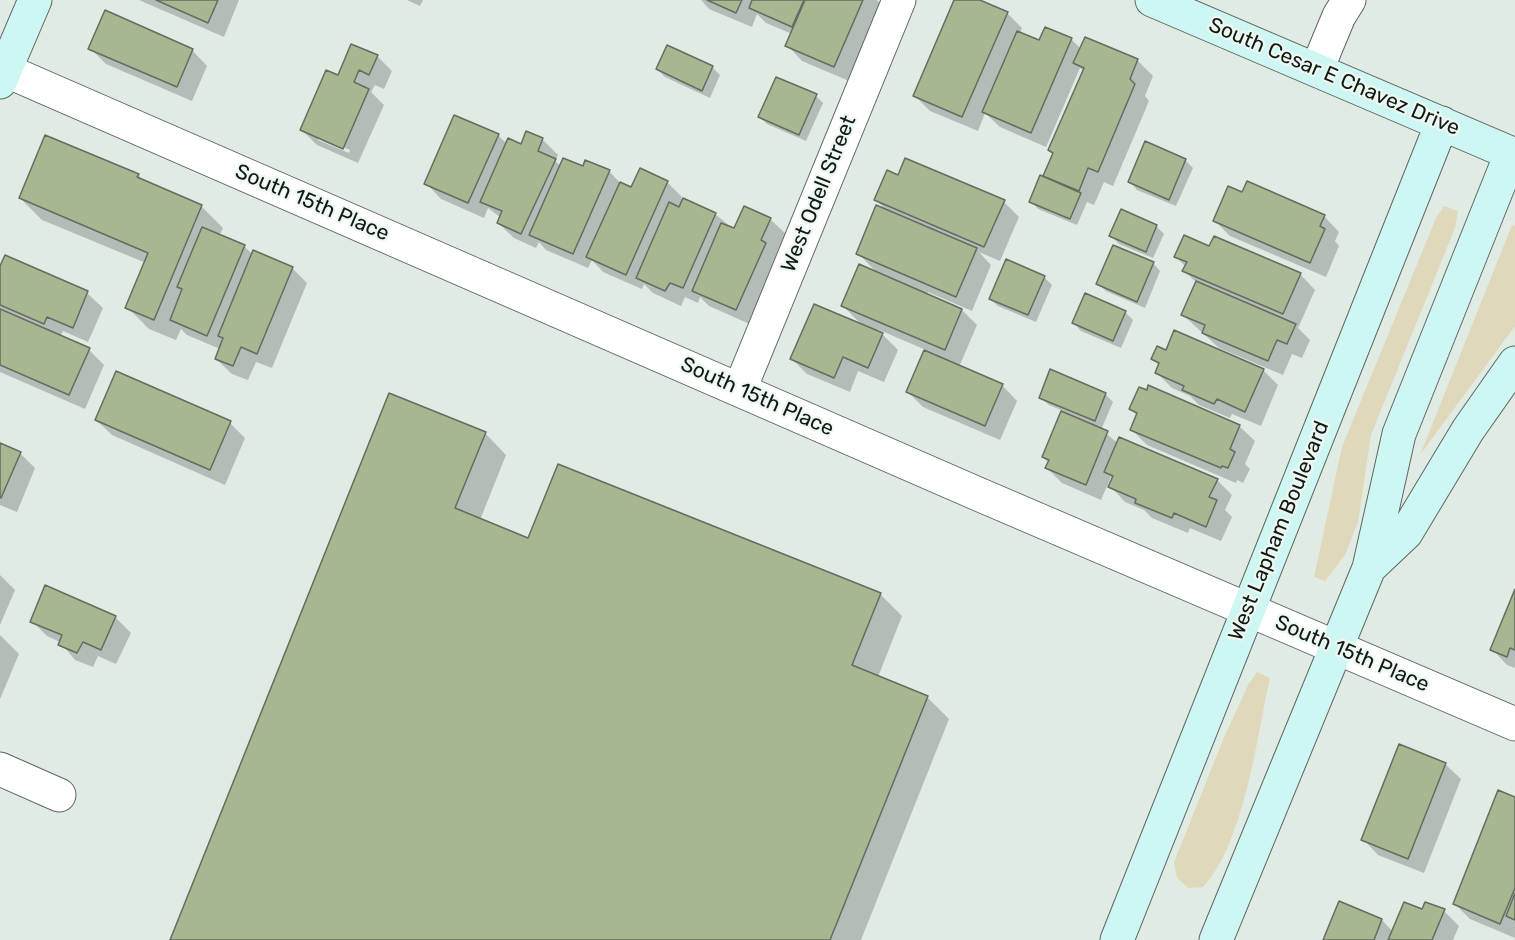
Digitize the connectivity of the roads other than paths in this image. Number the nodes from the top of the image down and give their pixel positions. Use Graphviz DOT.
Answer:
graph roads {
  1 [pos="35,0"];
  2 [pos="899,0"];
  3 [pos="1152,0"];
  4 [pos="1349,0"];
  5 [pos="1317,69"];
  6 [pos="2,73"];
  7 [pos="1442,123"];
  8 [pos="1513,154"];
  9 [pos="1515,363"];
  10 [pos="740,389"];
  11 [pos="1369,568"];
  12 [pos="1248,610"];
  13 [pos="1335,646"];
  14 [pos="1515,724"];
  15 [pos="0,769"];
  16 [pos="59,795"];
  17 [pos="1117,940"];
  18 [pos="1216,940"];
  1 -- 6 [label="street"];
  2 -- 10 [label="street, West Odell Street"];
  3 -- 5 [label="street, South Cesar E Chavez Drive"];
  4 -- 5 [label="street"];
  5 -- 7 [label="street, South Cesar E Chavez Drive"];
  6 -- 10 [label="street, South 15th Place"];
  7 -- 8 [label="street, South Cesar E Chavez Drive"];
  7 -- 12 [label="street, West Lapham Boulevard"];
  8 -- 11 [label="street"];
  9 -- 11 [label="street"];
  10 -- 12 [label="street, South 15th Place"];
  11 -- 13 [label="street"];
  12 -- 13 [label="street, South 15th Place"];
  12 -- 17 [label="street, West Lapham Boulevard"];
  13 -- 14 [label="street, South 15th Place"];
  13 -- 18 [label="street"];
  15 -- 16 [label="street"];
}
